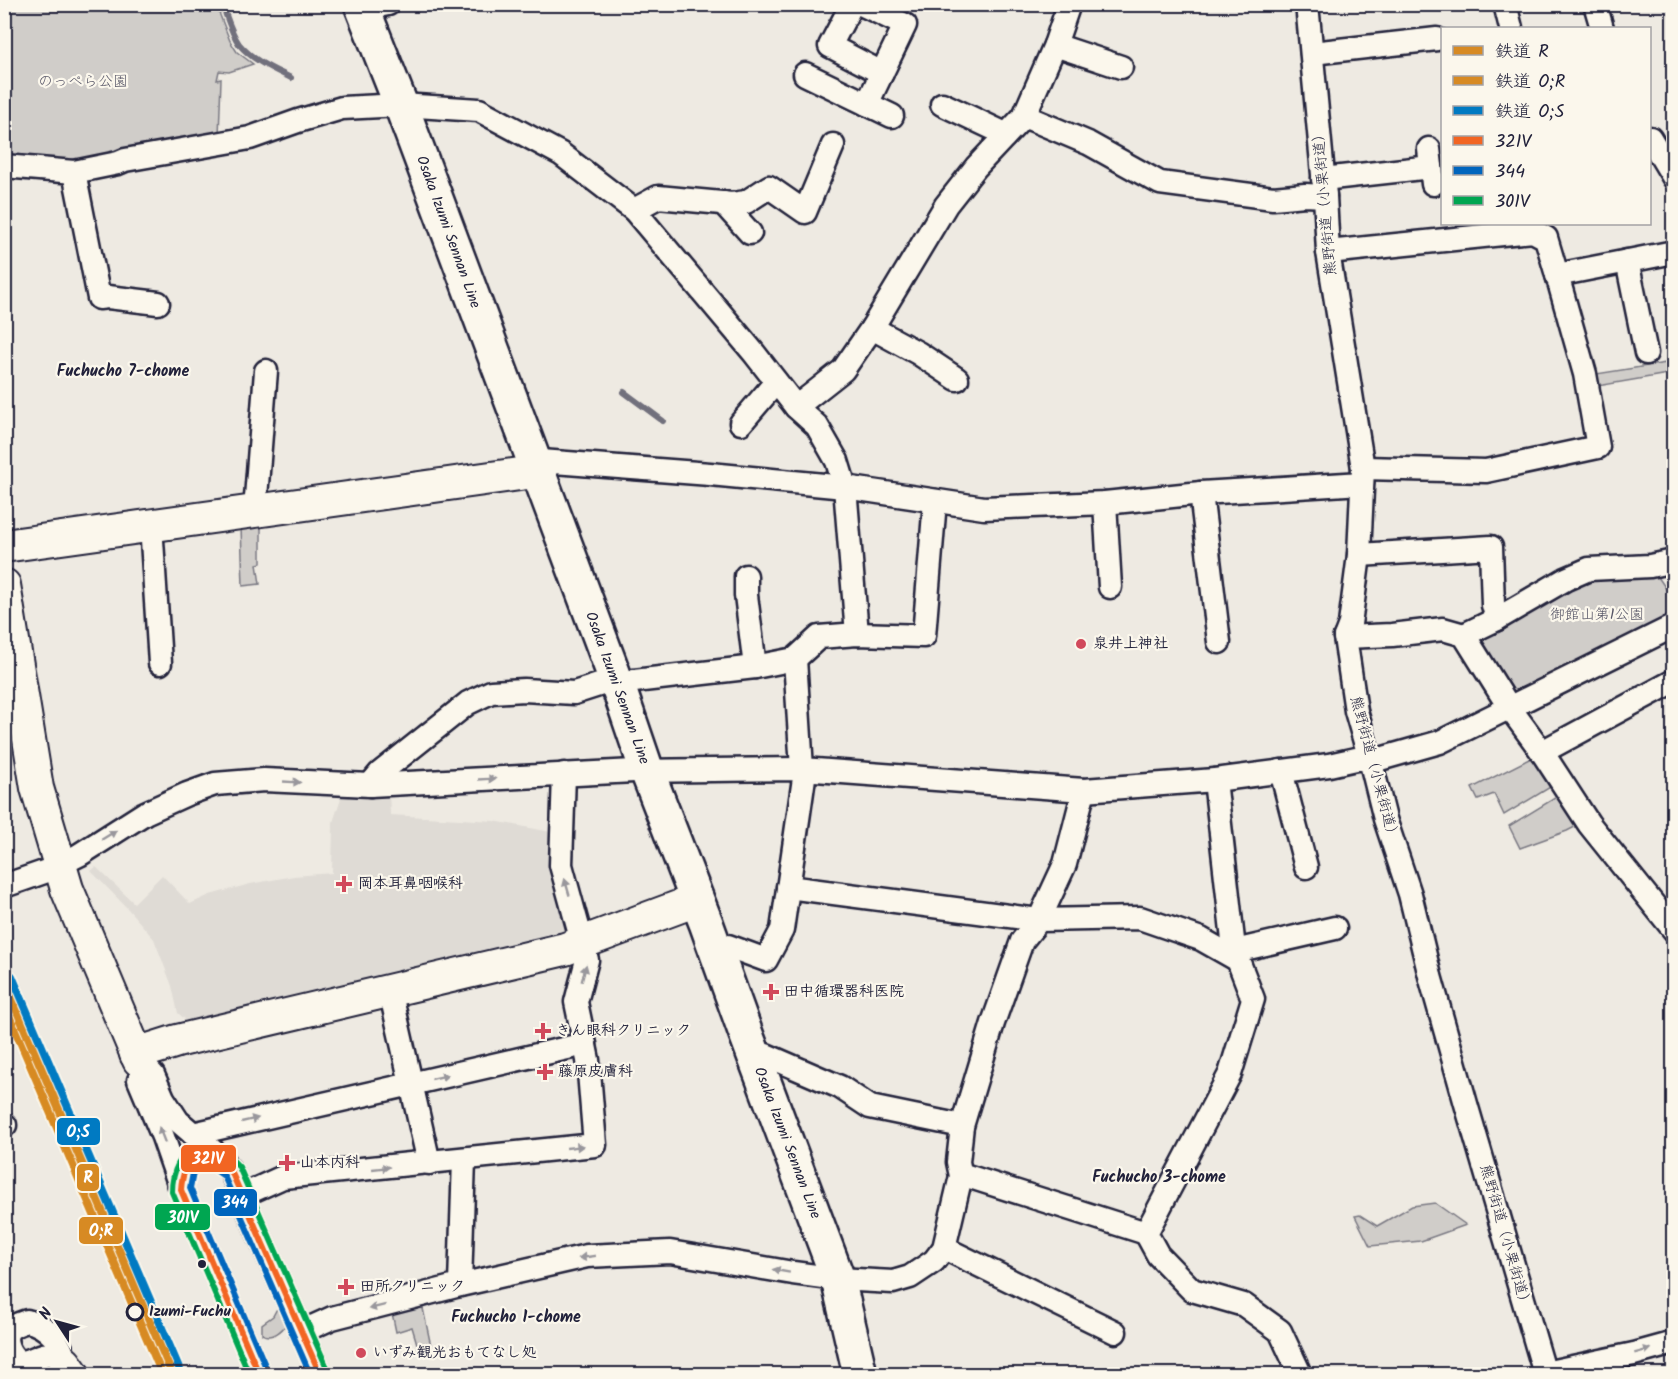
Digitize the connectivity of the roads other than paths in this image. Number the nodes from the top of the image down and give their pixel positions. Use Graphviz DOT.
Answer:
graph roads {
  1 [pos="852,4"];
  2 [pos="861,4"];
  3 [pos="1069,4"];
  4 [pos="1307,4"];
  5 [pos="1506,4"];
  6 [pos="1595,4"];
  7 [pos="371,6"];
  8 [pos="1510,27"];
  9 [pos="1602,27"];
  10 [pos="1437,39"];
  11 [pos="1054,45"];
  12 [pos="1312,53"];
  13 [pos="1121,67"];
  14 [pos="882,73"];
  15 [pos="805,74"];
  16 [pos="867,104"];
  17 [pos="942,104"];
  18 [pos="401,105"];
  19 [pos="892,116"];
  20 [pos="1024,116"];
  21 [pos="1005,137"];
  22 [pos="1651,140"];
  23 [pos="833,146"];
  24 [pos="4,166"];
  25 [pos="1431,167"];
  26 [pos="1666,169"];
  27 [pos="74,172"];
  28 [pos="1324,187"];
  29 [pos="723,203"];
  30 [pos="634,210"];
  31 [pos="1532,227"];
  32 [pos="750,233"];
  33 [pos="1328,252"];
  34 [pos="1674,252"];
  35 [pos="1627,261"];
  36 [pos="1557,275"];
  37 [pos="158,303"];
  38 [pos="872,328"];
  39 [pos="1646,353"];
  40 [pos="266,371"];
  41 [pos="957,379"];
  42 [pos="776,382"];
  43 [pos="796,407"];
  44 [pos="741,423"];
  45 [pos="536,468"];
  46 [pos="1363,476"];
  47 [pos="845,487"];
  48 [pos="1201,493"];
  49 [pos="935,501"];
  50 [pos="1105,503"];
  51 [pos="255,510"];
  52 [pos="151,525"];
  53 [pos="4,546"];
  54 [pos="1359,555"];
  55 [pos="1674,561"];
  56 [pos="746,576"];
  57 [pos="4,585"];
  58 [pos="1110,587"];
  59 [pos="1497,619"];
  60 [pos="1674,626"];
  61 [pos="857,634"];
  62 [pos="1464,635"];
  63 [pos="1345,637"];
  64 [pos="1219,642"];
  65 [pos="795,658"];
  66 [pos="160,663"];
  67 [pos="755,667"];
  68 [pos="1674,681"];
  69 [pos="617,683"];
  70 [pos="1509,707"];
  71 [pos="1542,752"];
  72 [pos="1370,759"];
  73 [pos="801,769"];
  74 [pos="647,771"];
  75 [pos="1281,771"];
  76 [pos="564,774"];
  77 [pos="1215,780"];
  78 [pos="370,785"];
  79 [pos="1084,790"];
  80 [pos="1296,855"];
  81 [pos="59,864"];
  82 [pos="4,886"];
  83 [pos="788,887"];
  84 [pos="697,900"];
  85 [pos="1039,920"];
  86 [pos="1335,928"];
  87 [pos="1674,930"];
  88 [pos="583,944"];
  89 [pos="717,951"];
  90 [pos="1235,954"];
  91 [pos="390,990"];
  92 [pos="585,1044"];
  93 [pos="754,1055"];
  94 [pos="138,1057"];
  95 [pos="412,1083"];
  96 [pos="962,1126"];
  97 [pos="193,1134"];
  98 [pos="464,1159"];
  99 [pos="429,1163"];
  100 [pos="225,1164"];
  101 [pos="961,1176"];
  102 [pos="181,1190"];
  103 [pos="243,1195"];
  104 [pos="1146,1233"];
  105 [pos="944,1248"];
  106 [pos="838,1279"];
  107 [pos="460,1285"];
  108 [pos="301,1332"];
  109 [pos="1115,1332"];
  110 [pos="1674,1343"];
  111 [pos="259,1374"];
  112 [pos="320,1374"];
  113 [pos="860,1374"];
  114 [pos="1300,1374"];
  115 [pos="1544,1374"];
  1 -- 14 [label="street"];
  2 -- 14 [label="street"];
  3 -- 11 [label="street"];
  4 -- 12 [label="street, 熊野街道（小栗街道）"];
  5 -- 8 [label="street"];
  6 -- 9 [label="street"];
  7 -- 18 [label="main road, Osaka Izumi Sennan Line"];
  10 -- 12 [label="street"];
  11 -- 13 [label="street"];
  11 -- 20 [label="street"];
  12 -- 28 [label="street, 熊野街道（小栗街道）"];
  14 -- 16 [label="street"];
  15 -- 16 [label="street"];
  16 -- 19 [label="street"];
  17 -- 21 [label="street"];
  18 -- 27 [label="street"];
  18 -- 30 [label="street"];
  18 -- 45 [label="main road, Osaka Izumi Sennan Line"];
  20 -- 21 [label="street"];
  20 -- 28 [label="street"];
  21 -- 38 [label="street"];
  22 -- 26 [label="street"];
  23 -- 29 [label="street"];
  24 -- 27 [label="street"];
  25 -- 28 [label="street"];
  27 -- 37 [label="street"];
  28 -- 33 [label="street, 熊野街道（小栗街道）"];
  29 -- 30 [label="street"];
  29 -- 32 [label="street"];
  30 -- 42 [label="street"];
  31 -- 33 [label="street"];
  31 -- 36 [label="street"];
  33 -- 46 [label="street, 熊野街道（小栗街道）"];
  34 -- 35 [label="street"];
  35 -- 36 [label="street"];
  35 -- 39 [label="street"];
  36 -- 46 [label="street"];
  38 -- 41 [label="street"];
  38 -- 43 [label="street"];
  40 -- 51 [label="street"];
  42 -- 43 [label="street"];
  42 -- 44 [label="street"];
  43 -- 47 [label="street"];
  45 -- 47 [label="street"];
  45 -- 51 [label="street"];
  45 -- 69 [label="main road, Osaka Izumi Sennan Line"];
  46 -- 48 [label="street"];
  46 -- 54 [label="street, 熊野街道（小栗街道）"];
  47 -- 49 [label="street"];
  47 -- 61 [label="street"];
  48 -- 50 [label="street"];
  48 -- 64 [label="street"];
  49 -- 50 [label="street"];
  49 -- 61 [label="street"];
  50 -- 58 [label="street"];
  51 -- 52 [label="street"];
  52 -- 53 [label="street"];
  52 -- 66 [label="street"];
  54 -- 59 [label="street"];
  54 -- 63 [label="street, 熊野街道（小栗街道）"];
  55 -- 59 [label="street"];
  56 -- 67 [label="street"];
  57 -- 81 [label="street"];
  59 -- 62 [label="street"];
  60 -- 70 [label="street"];
  61 -- 65 [label="street"];
  62 -- 63 [label="street"];
  62 -- 70 [label="street"];
  63 -- 72 [label="street, 熊野街道（小栗街道）"];
  65 -- 67 [label="street"];
  65 -- 73 [label="street"];
  67 -- 69 [label="street"];
  68 -- 71 [label="street"];
  69 -- 74 [label="main road, Osaka Izumi Sennan Line"];
  69 -- 78 [label="street"];
  70 -- 71 [label="street"];
  70 -- 72 [label="street"];
  71 -- 87 [label="street"];
  72 -- 75 [label="street"];
  72 -- 115 [label="street, 熊野街道（小栗街道）"];
  73 -- 74 [label="street"];
  73 -- 79 [label="street"];
  73 -- 83 [label="street"];
  74 -- 76 [label="street"];
  74 -- 84 [label="main road, Osaka Izumi Sennan Line"];
  75 -- 77 [label="street"];
  75 -- 80 [label="street"];
  78 -- 76 [label="street, one-way"];
  88 -- 76 [label="street, one-way"];
  77 -- 79 [label="street"];
  77 -- 90 [label="street"];
  81 -- 78 [label="street, one-way"];
  79 -- 85 [label="street"];
  81 -- 82 [label="street"];
  81 -- 94 [label="street"];
  83 -- 85 [label="street"];
  83 -- 89 [label="street"];
  84 -- 88 [label="street"];
  84 -- 89 [label="main road, Osaka Izumi Sennan Line"];
  85 -- 90 [label="street"];
  85 -- 96 [label="street"];
  86 -- 90 [label="street"];
  88 -- 91 [label="street"];
  92 -- 88 [label="street, one-way"];
  89 -- 93 [label="main road, Osaka Izumi Sennan Line"];
  90 -- 104 [label="street"];
  91 -- 94 [label="street"];
  91 -- 95 [label="street"];
  95 -- 92 [label="street, one-way"];
  98 -- 92 [label="street, one-way"];
  93 -- 96 [label="street"];
  93 -- 106 [label="main road, Osaka Izumi Sennan Line"];
  94 -- 97 [label="street"];
  102 -- 94 [label="street, one-way"];
  97 -- 95 [label="street, one-way"];
  95 -- 99 [label="street"];
  96 -- 101 [label="street"];
  97 -- 100 [label="street"];
  98 -- 99 [label="street"];
  98 -- 107 [label="street"];
  103 -- 99 [label="street, one-way"];
  100 -- 102 [label="street"];
  100 -- 103 [label="street"];
  101 -- 104 [label="street"];
  101 -- 105 [label="street"];
  102 -- 111 [label="street"];
  103 -- 108 [label="street"];
  104 -- 114 [label="street"];
  105 -- 106 [label="street"];
  105 -- 109 [label="street"];
  106 -- 107 [label="street, one-way"];
  106 -- 113 [label="main road, Osaka Izumi Sennan Line"];
  107 -- 108 [label="street, one-way"];
  108 -- 112 [label="street"];
  115 -- 110 [label="street, one-way"];
}
